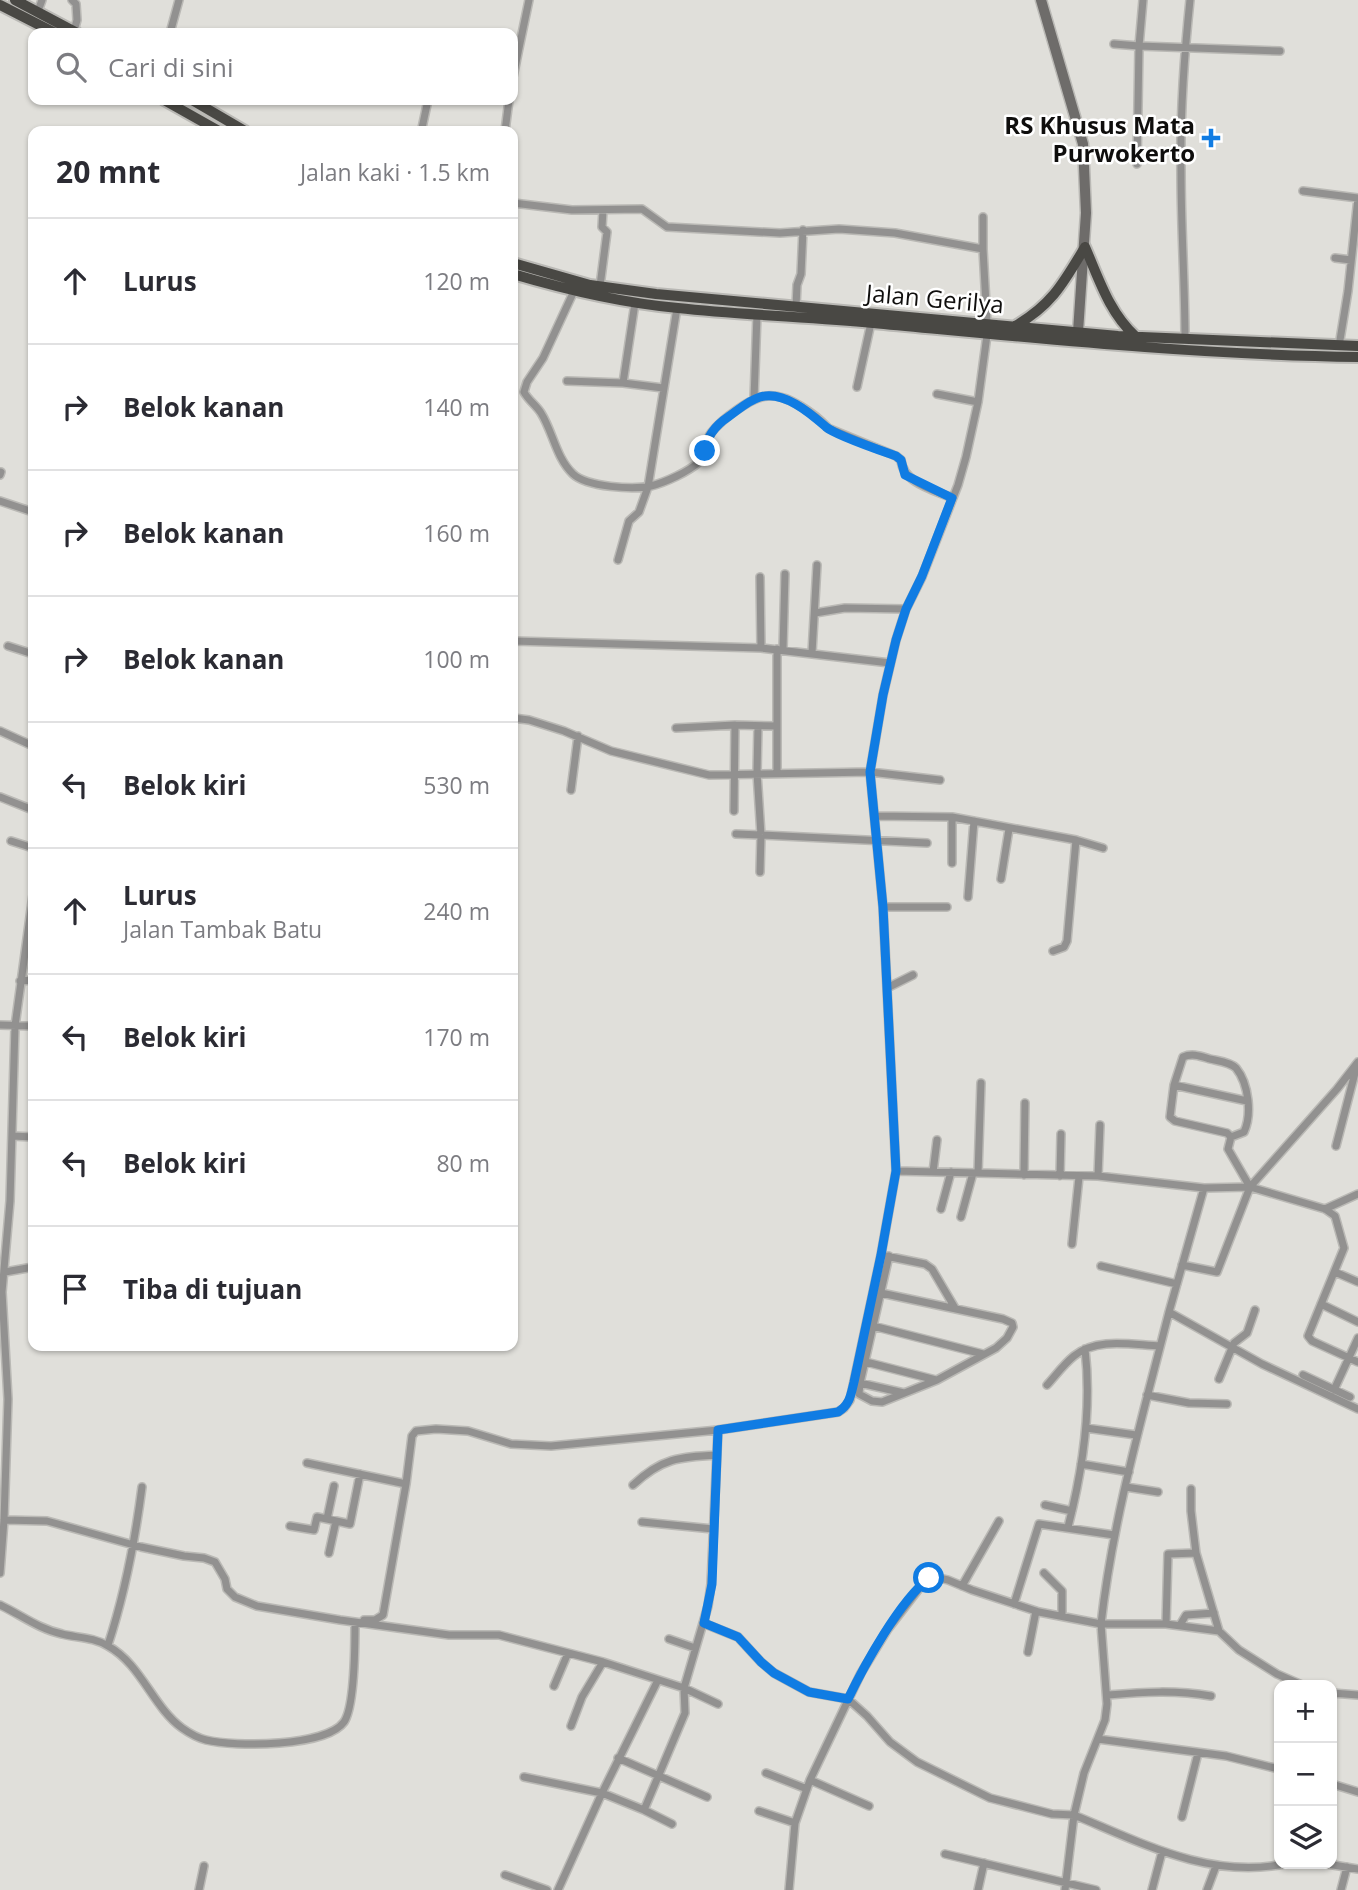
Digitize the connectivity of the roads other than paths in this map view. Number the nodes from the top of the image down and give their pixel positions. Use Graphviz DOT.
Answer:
graph roads {
  1 [pos="15,0"];
  2 [pos="42,0"];
  3 [pos="72,0"];
  4 [pos="179,0"];
  5 [pos="528,0"];
  6 [pos="1041,0"];
  7 [pos="1143,0"];
  8 [pos="1190,0"];
  9 [pos="0,5"];
  10 [pos="38,11"];
  11 [pos="45,28"];
  12 [pos="68,28"];
  13 [pos="76,28"];
  14 [pos="171,28"];
  15 [pos="518,40"];
  16 [pos="1114,44"];
  17 [pos="1139,46"];
  18 [pos="1185,48"];
  19 [pos="1280,51"];
  20 [pos="173,105"];
  21 [pos="201,105"];
  22 [pos="427,105"];
  23 [pos="508,105"];
  24 [pos="210,126"];
  25 [pos="236,126"];
  26 [pos="422,126"];
  27 [pos="506,126"];
  28 [pos="1136,164"];
  29 [pos="1303,191"];
  30 [pos="1358,198"];
  31 [pos="518,204"];
  32 [pos="603,210"];
  33 [pos="983,217"];
  34 [pos="803,230"];
  35 [pos="1085,247"];
  36 [pos="983,249"];
  37 [pos="1335,258"];
  38 [pos="1352,260"];
  39 [pos="518,263"];
  40 [pos="518,275"];
  41 [pos="600,286"];
  42 [pos="574,291"];
  43 [pos="656,300"];
  44 [pos="635,303"];
  45 [pos="796,306"];
  46 [pos="677,308"];
  47 [pos="757,314"];
  48 [pos="871,323"];
  49 [pos="1015,326"];
  50 [pos="987,329"];
  51 [pos="1078,332"];
  52 [pos="1135,336"];
  53 [pos="1185,339"];
  54 [pos="1118,341"];
  55 [pos="1339,346"];
  56 [pos="1358,346"];
  57 [pos="1358,357"];
  58 [pos="567,381"];
  59 [pos="624,383"];
  60 [pos="858,387"];
  61 [pos="663,388"];
  62 [pos="937,394"];
  63 [pos="754,399"];
  64 [pos="978,402"];
  65 [pos="648,486"];
  66 [pos="952,498"];
  67 [pos="0,501"];
  68 [pos="28,510"];
  69 [pos="618,559"];
  70 [pos="817,565"];
  71 [pos="785,574"];
  72 [pos="760,577"];
  73 [pos="906,609"];
  74 [pos="815,613"];
  75 [pos="518,641"];
  76 [pos="8,646"];
  77 [pos="761,648"];
  78 [pos="780,649"];
  79 [pos="28,652"];
  80 [pos="812,653"];
  81 [pos="890,663"];
  82 [pos="518,719"];
  83 [pos="735,725"];
  84 [pos="758,726"];
  85 [pos="777,726"];
  86 [pos="676,728"];
  87 [pos="0,732"];
  88 [pos="578,736"];
  89 [pos="28,744"];
  90 [pos="870,772"];
  91 [pos="757,773"];
  92 [pos="777,773"];
  93 [pos="735,774"];
  94 [pos="940,780"];
  95 [pos="571,790"];
  96 [pos="0,797"];
  97 [pos="28,808"];
  98 [pos="734,811"];
  99 [pos="875,816"];
  100 [pos="952,817"];
  101 [pos="974,821"];
  102 [pos="1009,829"];
  103 [pos="736,834"];
  104 [pos="761,835"];
  105 [pos="876,840"];
  106 [pos="11,841"];
  107 [pos="1076,841"];
  108 [pos="927,843"];
  109 [pos="28,846"];
  110 [pos="1103,848"];
  111 [pos="953,863"];
  112 [pos="760,872"];
  113 [pos="1001,879"];
  114 [pos="968,897"];
  115 [pos="883,907"];
  116 [pos="947,907"];
  117 [pos="28,934"];
  118 [pos="1053,951"];
  119 [pos="913,975"];
  120 [pos="28,980"];
  121 [pos="20,981"];
  122 [pos="887,988"];
  123 [pos="0,1025"];
  124 [pos="15,1026"];
  125 [pos="28,1026"];
  126 [pos="1358,1064"];
  127 [pos="981,1083"];
  128 [pos="1174,1085"];
  129 [pos="1247,1101"];
  130 [pos="1025,1102"];
  131 [pos="1100,1125"];
  132 [pos="1061,1133"];
  133 [pos="12,1136"];
  134 [pos="28,1137"];
  135 [pos="1231,1137"];
  136 [pos="937,1140"];
  137 [pos="1336,1146"];
  138 [pos="896,1171"];
  139 [pos="933,1172"];
  140 [pos="951,1172"];
  141 [pos="976,1173"];
  142 [pos="1024,1175"];
  143 [pos="1060,1176"];
  144 [pos="1079,1177"];
  145 [pos="1098,1177"];
  146 [pos="1250,1186"];
  147 [pos="1204,1188"];
  148 [pos="1358,1194"];
  149 [pos="10,1201"];
  150 [pos="0,1202"];
  151 [pos="941,1209"];
  152 [pos="1325,1209"];
  153 [pos="961,1217"];
  154 [pos="1072,1244"];
  155 [pos="885,1256"];
  156 [pos="1182,1265"];
  157 [pos="1101,1266"];
  158 [pos="28,1268"];
  159 [pos="5,1272"];
  160 [pos="1335,1272"];
  161 [pos="1358,1282"];
  162 [pos="1177,1284"];
  163 [pos="1,1292"];
  164 [pos="881,1293"];
  165 [pos="1321,1304"];
  166 [pos="954,1308"];
  167 [pos="1255,1310"];
  168 [pos="1169,1312"];
  169 [pos="2,1322"];
  170 [pos="1358,1322"];
  171 [pos="873,1326"];
  172 [pos="1358,1338"];
  173 [pos="1160,1346"];
  174 [pos="1232,1348"];
  175 [pos="1085,1349"];
  176 [pos="983,1354"];
  177 [pos="1349,1358"];
  178 [pos="866,1362"];
  179 [pos="1358,1362"];
  180 [pos="1303,1375"];
  181 [pos="1219,1379"];
  182 [pos="937,1380"];
  183 [pos="860,1383"];
  184 [pos="1047,1385"];
  185 [pos="1334,1390"];
  186 [pos="905,1393"];
  187 [pos="1147,1395"];
  188 [pos="1350,1397"];
  189 [pos="4,1399"];
  190 [pos="1227,1404"];
  191 [pos="1358,1409"];
  192 [pos="1086,1428"];
  193 [pos="718,1430"];
  194 [pos="1136,1435"];
  195 [pos="717,1455"];
  196 [pos="307,1463"];
  197 [pos="1081,1464"];
  198 [pos="1129,1472"];
  199 [pos="360,1474"];
  200 [pos="406,1484"];
  201 [pos="633,1485"];
  202 [pos="334,1486"];
  203 [pos="142,1487"];
  204 [pos="1126,1487"];
  205 [pos="1191,1489"];
  206 [pos="1158,1492"];
  207 [pos="1045,1505"];
  208 [pos="1072,1511"];
  209 [pos="327,1519"];
  210 [pos="4,1520"];
  211 [pos="336,1521"];
  212 [pos="999,1521"];
  213 [pos="642,1522"];
  214 [pos="290,1525"];
  215 [pos="1068,1527"];
  216 [pos="713,1529"];
  217 [pos="1114,1535"];
  218 [pos="135,1545"];
  219 [pos="329,1553"];
  220 [pos="1196,1553"];
  221 [pos="0,1573"];
  222 [pos="1044,1573"];
  223 [pos="962,1586"];
  224 [pos="1014,1604"];
  225 [pos="0,1605"];
  226 [pos="1036,1611"];
  227 [pos="1214,1613"];
  228 [pos="1062,1616"];
  229 [pos="355,1623"];
  230 [pos="704,1623"];
  231 [pos="1101,1623"];
  232 [pos="1166,1624"];
  233 [pos="1180,1625"];
  234 [pos="1219,1631"];
  235 [pos="669,1639"];
  236 [pos="108,1645"];
  237 [pos="695,1648"];
  238 [pos="1028,1652"];
  239 [pos="568,1653"];
  240 [pos="603,1662"];
  241 [pos="658,1680"];
  242 [pos="1291,1680"];
  243 [pos="554,1686"];
  244 [pos="684,1688"];
  245 [pos="1337,1693"];
  246 [pos="1108,1695"];
  247 [pos="1358,1695"];
  248 [pos="1211,1696"];
  249 [pos="848,1699"];
  250 [pos="718,1704"];
  251 [pos="571,1726"];
  252 [pos="1098,1739"];
  253 [pos="1198,1753"];
  254 [pos="618,1759"];
  255 [pos="1274,1768"];
  256 [pos="766,1773"];
  257 [pos="659,1776"];
  258 [pos="524,1777"];
  259 [pos="810,1780"];
  260 [pos="1337,1786"];
  261 [pos="807,1789"];
  262 [pos="1358,1792"];
  263 [pos="602,1793"];
  264 [pos="707,1797"];
  265 [pos="869,1806"];
  266 [pos="644,1810"];
  267 [pos="758,1811"];
  268 [pos="1074,1815"];
  269 [pos="1182,1817"];
  270 [pos="795,1823"];
  271 [pos="672,1824"];
  272 [pos="1162,1852"];
  273 [pos="945,1854"];
  274 [pos="984,1863"];
  275 [pos="1337,1865"];
  276 [pos="204,1866"];
  277 [pos="1216,1866"];
  278 [pos="1274,1866"];
  279 [pos="1347,1867"];
  280 [pos="1358,1869"];
  281 [pos="505,1875"];
  282 [pos="1065,1886"];
  283 [pos="199,1890"];
  284 [pos="547,1890"];
  285 [pos="558,1890"];
  286 [pos="789,1890"];
  287 [pos="978,1890"];
  288 [pos="1096,1890"];
  289 [pos="1152,1890"];
  290 [pos="1207,1890"];
  291 [pos="1340,1890"];
  1 -- 10 [label="highway"];
  2 -- 10 [label="street"];
  3 -- 13 [label="street"];
  4 -- 14 [label="street"];
  5 -- 15 [label="street"];
  6 -- 35 [label="main road"];
  7 -- 17 [label="street"];
  8 -- 18 [label="street"];
  9 -- 11 [label="highway"];
  10 -- 12 [label="highway"];
  16 -- 17 [label="street"];
  17 -- 18 [label="street"];
  17 -- 28 [label="street"];
  18 -- 19 [label="street"];
  18 -- 53 [label="street"];
  20 -- 24 [label="highway"];
  21 -- 25 [label="highway"];
  22 -- 26 [label="street"];
  23 -- 27 [label="street"];
  29 -- 30 [label="street"];
  30 -- 38 [label="street"];
  31 -- 32 [label="street"];
  32 -- 34 [label="street"];
  32 -- 41 [label="street"];
  33 -- 36 [label="street"];
  34 -- 36 [label="street"];
  34 -- 45 [label="street"];
  35 -- 49 [label="highway"];
  35 -- 51 [label="main road"];
  35 -- 52 [label="highway"];
  36 -- 50 [label="street"];
  37 -- 38 [label="street"];
  38 -- 55 [label="street"];
  39 -- 41 [label="highway, Jalan Gerilya"];
  40 -- 42 [label="highway, Jalan Gerilya"];
  41 -- 43 [label="highway, Jalan Gerilya"];
  42 -- 44 [label="highway, Jalan Gerilya"];
  42 -- 65 [label="street"];
  43 -- 44 [label="highway, Jalan Gerilya"];
  43 -- 45 [label="highway, Jalan Gerilya"];
  43 -- 46 [label="highway, Jalan Gerilya"];
  44 -- 59 [label="street"];
  45 -- 50 [label="highway, Jalan Gerilya"];
  46 -- 47 [label="highway, Jalan Gerilya"];
  46 -- 61 [label="street"];
  47 -- 48 [label="highway, Jalan Gerilya"];
  47 -- 63 [label="street"];
  48 -- 50 [label="highway, Jalan Gerilya"];
  48 -- 60 [label="street"];
  49 -- 50 [label="highway, Jalan Gerilya"];
  49 -- 51 [label="highway, Jalan Gerilya"];
  50 -- 54 [label="highway, Jalan Gerilya"];
  50 -- 64 [label="street"];
  51 -- 54 [label="highway, Jalan Gerilya"];
  52 -- 53 [label="highway, Jalan Gerilya"];
  52 -- 54 [label="highway, Jalan Gerilya"];
  53 -- 55 [label="highway, Jalan Gerilya"];
  54 -- 57 [label="highway, Jalan Gerilya"];
  55 -- 56 [label="highway, Jalan Gerilya"];
  58 -- 59 [label="street"];
  59 -- 61 [label="street"];
  61 -- 65 [label="street"];
  62 -- 64 [label="street"];
  63 -- 65 [label="street"];
  63 -- 66 [label="street"];
  64 -- 66 [label="street"];
  65 -- 69 [label="street"];
  66 -- 73 [label="street"];
  67 -- 68 [label="street"];
  70 -- 74 [label="street"];
  71 -- 78 [label="street"];
  72 -- 77 [label="street"];
  73 -- 74 [label="street"];
  73 -- 81 [label="street"];
  74 -- 80 [label="street"];
  75 -- 77 [label="street"];
  76 -- 79 [label="street"];
  77 -- 78 [label="street"];
  78 -- 80 [label="street"];
  78 -- 85 [label="street"];
  80 -- 81 [label="street"];
  81 -- 90 [label="street"];
  82 -- 88 [label="street"];
  83 -- 84 [label="street"];
  83 -- 86 [label="street"];
  83 -- 93 [label="street"];
  84 -- 85 [label="street"];
  84 -- 91 [label="street"];
  85 -- 92 [label="street"];
  87 -- 89 [label="street"];
  88 -- 93 [label="street"];
  88 -- 95 [label="street"];
  90 -- 92 [label="street"];
  90 -- 94 [label="street"];
  90 -- 99 [label="street"];
  91 -- 92 [label="street"];
  91 -- 93 [label="street"];
  91 -- 104 [label="street"];
  93 -- 98 [label="street"];
  96 -- 97 [label="street"];
  99 -- 100 [label="street"];
  99 -- 105 [label="street"];
  100 -- 101 [label="street"];
  100 -- 111 [label="street"];
  101 -- 102 [label="street"];
  101 -- 114 [label="street"];
  102 -- 107 [label="street"];
  102 -- 113 [label="street"];
  103 -- 104 [label="street"];
  104 -- 105 [label="street"];
  104 -- 112 [label="street"];
  105 -- 108 [label="street"];
  105 -- 115 [label="street"];
  106 -- 109 [label="street"];
  107 -- 110 [label="street"];
  107 -- 118 [label="street"];
  115 -- 116 [label="street"];
  115 -- 122 [label="street"];
  117 -- 121 [label="street"];
  119 -- 122 [label="street"];
  120 -- 121 [label="street"];
  121 -- 124 [label="street"];
  122 -- 138 [label="street"];
  123 -- 124 [label="street"];
  124 -- 125 [label="street"];
  124 -- 133 [label="street"];
  126 -- 137 [label="street"];
  126 -- 146 [label="street"];
  127 -- 141 [label="street"];
  128 -- 129 [label="street"];
  128 -- 129 [label="street"];
  128 -- 135 [label="street"];
  129 -- 135 [label="street"];
  130 -- 142 [label="street"];
  131 -- 145 [label="street"];
  132 -- 143 [label="street"];
  133 -- 134 [label="street"];
  133 -- 149 [label="street"];
  135 -- 146 [label="street"];
  136 -- 139 [label="street"];
  138 -- 139 [label="street"];
  138 -- 155 [label="street"];
  139 -- 140 [label="street"];
  140 -- 141 [label="street"];
  140 -- 151 [label="street"];
  141 -- 142 [label="street"];
  141 -- 153 [label="street"];
  142 -- 143 [label="street"];
  143 -- 144 [label="street"];
  144 -- 145 [label="street"];
  144 -- 154 [label="street"];
  145 -- 147 [label="street"];
  146 -- 147 [label="street"];
  146 -- 152 [label="street"];
  146 -- 156 [label="street"];
  147 -- 156 [label="street"];
  148 -- 152 [label="street"];
  149 -- 150 [label="street"];
  149 -- 159 [label="street"];
  152 -- 160 [label="street"];
  155 -- 164 [label="street"];
  155 -- 166 [label="street"];
  155 -- 193 [label="street"];
  156 -- 162 [label="street"];
  157 -- 162 [label="street"];
  158 -- 159 [label="street"];
  159 -- 163 [label="street"];
  160 -- 161 [label="street"];
  160 -- 165 [label="street"];
  162 -- 168 [label="street"];
  163 -- 169 [label="street"];
  164 -- 166 [label="street"];
  164 -- 171 [label="street"];
  165 -- 170 [label="street"];
  165 -- 177 [label="street"];
  166 -- 176 [label="street"];
  167 -- 174 [label="street"];
  168 -- 173 [label="street"];
  168 -- 174 [label="street"];
  169 -- 189 [label="street"];
  171 -- 176 [label="street"];
  171 -- 178 [label="street"];
  172 -- 177 [label="street"];
  173 -- 175 [label="street"];
  173 -- 187 [label="street"];
  174 -- 181 [label="street"];
  174 -- 191 [label="street"];
  175 -- 184 [label="street"];
  175 -- 192 [label="street"];
  176 -- 182 [label="street"];
  177 -- 179 [label="street"];
  177 -- 185 [label="street"];
  178 -- 182 [label="street"];
  178 -- 183 [label="street"];
  180 -- 185 [label="street"];
  182 -- 186 [label="street"];
  183 -- 186 [label="street"];
  183 -- 186 [label="street"];
  185 -- 188 [label="street"];
  187 -- 190 [label="street"];
  187 -- 194 [label="street"];
  189 -- 210 [label="street"];
  192 -- 194 [label="street"];
  192 -- 197 [label="street"];
  193 -- 195 [label="street"];
  193 -- 200 [label="street"];
  194 -- 198 [label="street"];
  195 -- 201 [label="street"];
  195 -- 216 [label="street"];
  196 -- 199 [label="street"];
  197 -- 198 [label="street"];
  197 -- 208 [label="street"];
  198 -- 204 [label="street"];
  199 -- 200 [label="street"];
  199 -- 211 [label="street"];
  200 -- 229 [label="street"];
  202 -- 209 [label="street"];
  203 -- 218 [label="street"];
  204 -- 206 [label="street"];
  204 -- 217 [label="street"];
  205 -- 220 [label="street"];
  207 -- 208 [label="street"];
  208 -- 215 [label="street"];
  209 -- 211 [label="street"];
  209 -- 214 [label="street"];
  210 -- 218 [label="street"];
  210 -- 221 [label="street"];
  211 -- 219 [label="street"];
  212 -- 223 [label="street"];
  213 -- 216 [label="street"];
  215 -- 217 [label="street"];
  215 -- 224 [label="street"];
  216 -- 230 [label="street"];
  217 -- 231 [label="street"];
  218 -- 229 [label="street"];
  218 -- 236 [label="street"];
  220 -- 227 [label="street"];
  220 -- 232 [label="street"];
  222 -- 228 [label="street"];
  223 -- 224 [label="street"];
  223 -- 249 [label="street"];
  224 -- 226 [label="street"];
  225 -- 236 [label="street"];
  226 -- 228 [label="street"];
  226 -- 238 [label="street"];
  227 -- 233 [label="street"];
  227 -- 234 [label="street"];
  228 -- 231 [label="street"];
  229 -- 236 [label="street"];
  229 -- 239 [label="street"];
  230 -- 237 [label="street"];
  230 -- 249 [label="street"];
  231 -- 232 [label="street"];
  231 -- 246 [label="street"];
  232 -- 233 [label="street"];
  233 -- 234 [label="street"];
  234 -- 242 [label="street"];
  235 -- 237 [label="street"];
  237 -- 244 [label="street"];
  239 -- 240 [label="street"];
  239 -- 243 [label="street"];
  240 -- 241 [label="street"];
  240 -- 251 [label="street"];
  241 -- 244 [label="street"];
  241 -- 254 [label="street"];
  244 -- 250 [label="street"];
  244 -- 257 [label="street"];
  245 -- 247 [label="street"];
  246 -- 248 [label="street"];
  246 -- 252 [label="street"];
  249 -- 259 [label="street"];
  249 -- 268 [label="street"];
  252 -- 253 [label="street"];
  252 -- 268 [label="street"];
  253 -- 255 [label="street"];
  253 -- 269 [label="street"];
  254 -- 257 [label="street"];
  254 -- 263 [label="street"];
  256 -- 261 [label="street"];
  257 -- 264 [label="street"];
  257 -- 266 [label="street"];
  258 -- 263 [label="street"];
  259 -- 261 [label="street"];
  259 -- 265 [label="street"];
  260 -- 262 [label="street"];
  261 -- 270 [label="street"];
  263 -- 266 [label="street"];
  263 -- 285 [label="street"];
  266 -- 271 [label="street"];
  267 -- 270 [label="street"];
  268 -- 272 [label="street"];
  268 -- 282 [label="street"];
  270 -- 286 [label="street"];
  272 -- 277 [label="street"];
  272 -- 289 [label="street"];
  273 -- 274 [label="street"];
  274 -- 282 [label="street"];
  274 -- 287 [label="street"];
  275 -- 279 [label="street"];
  276 -- 283 [label="street"];
  277 -- 278 [label="street"];
  277 -- 290 [label="street"];
  279 -- 280 [label="street"];
  279 -- 291 [label="street"];
  281 -- 284 [label="street"];
  282 -- 288 [label="street"];
}
